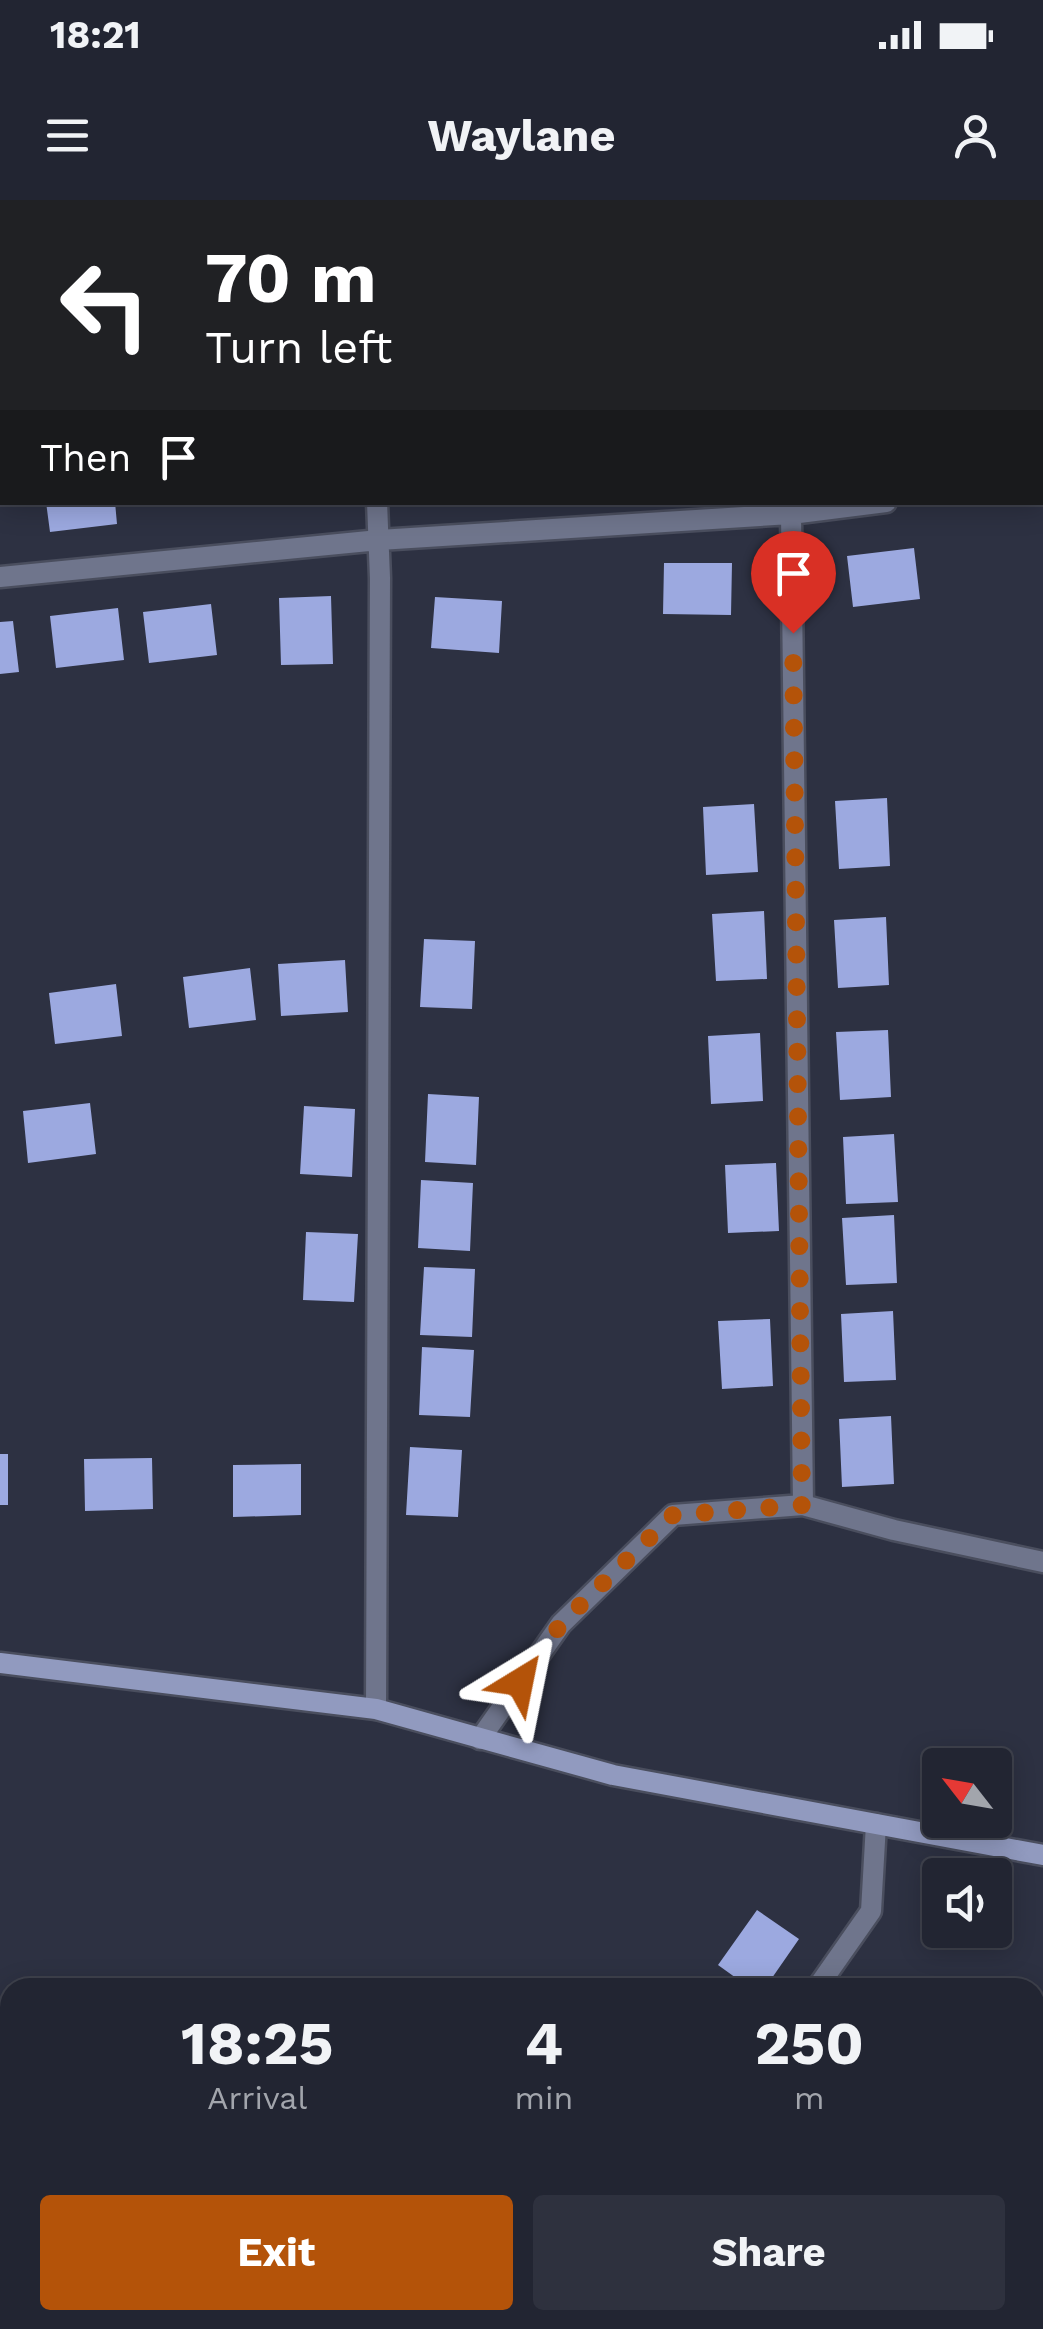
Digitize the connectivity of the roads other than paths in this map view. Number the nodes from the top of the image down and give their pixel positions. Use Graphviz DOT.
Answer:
graph roads {
  1 [pos="378,505"];
  2 [pos="862,505"];
  3 [pos="792,514"];
  4 [pos="379,540"];
  5 [pos="0,578"];
  6 [pos="802,1505"];
  7 [pos="1043,1562"];
  8 [pos="0,1664"];
  9 [pos="376,1708"];
  10 [pos="480,1739"];
  11 [pos="876,1824"];
  12 [pos="1043,1855"];
  13 [pos="824,1978"];
  1 -- 4 [label="street"];
  2 -- 3 [label="street"];
  3 -- 4 [label="street"];
  3 -- 6 [label="street"];
  4 -- 5 [label="street"];
  4 -- 9 [label="street"];
  6 -- 7 [label="street"];
  6 -- 10 [label="street"];
  8 -- 9 [label="street"];
  9 -- 10 [label="street"];
  10 -- 11 [label="street"];
  11 -- 12 [label="street"];
  11 -- 13 [label="street"];
}
